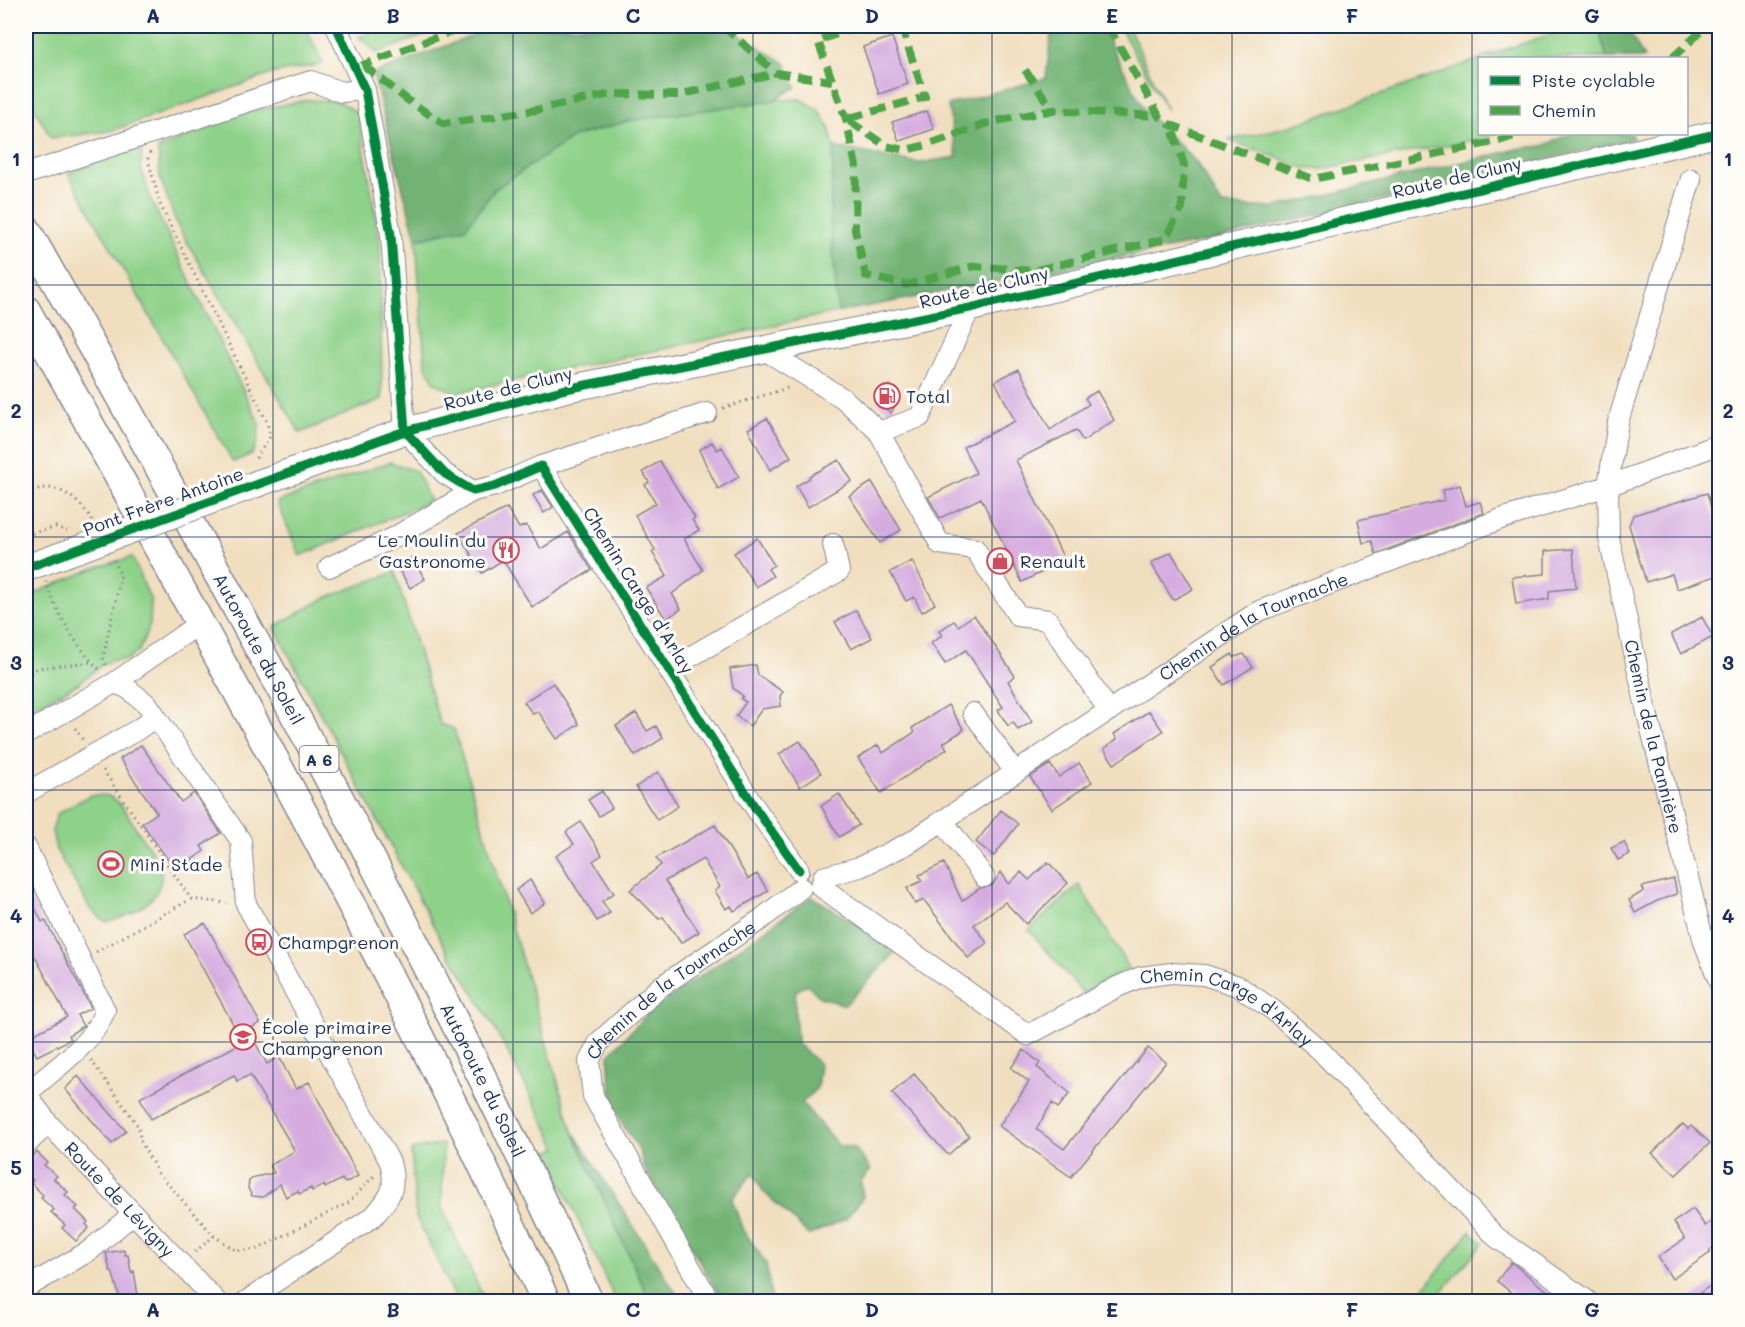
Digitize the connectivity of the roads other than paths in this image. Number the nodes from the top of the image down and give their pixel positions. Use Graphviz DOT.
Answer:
graph roads {
  1 [pos="336,26"];
  2 [pos="365,90"];
  3 [pos="1719,133"];
  4 [pos="26,174"];
  5 [pos="1691,179"];
  6 [pos="26,229"];
  7 [pos="970,308"];
  8 [pos="26,310"];
  9 [pos="766,351"];
  10 [pos="707,413"];
  11 [pos="405,431"];
  12 [pos="879,432"];
  13 [pos="1719,444"];
  14 [pos="541,466"];
  15 [pos="256,472"];
  16 [pos="1608,486"];
  17 [pos="473,491"];
  18 [pos="833,544"];
  19 [pos="33,565"];
  20 [pos="329,567"];
  21 [pos="200,623"];
  22 [pos="669,669"];
  23 [pos="114,683"];
  24 [pos="152,711"];
  25 [pos="1109,711"];
  26 [pos="973,713"];
  27 [pos="26,734"];
  28 [pos="1015,772"];
  29 [pos="26,793"];
  30 [pos="943,821"];
  31 [pos="26,847"];
  32 [pos="984,877"];
  33 [pos="811,880"];
  34 [pos="1719,984"];
  35 [pos="26,1094"];
  36 [pos="48,1123"];
  37 [pos="26,1145"];
  38 [pos="133,1214"];
  39 [pos="26,1288"];
  40 [pos="217,1302"];
  41 [pos="245,1302"];
  42 [pos="546,1302"];
  43 [pos="590,1302"];
  44 [pos="710,1302"];
  45 [pos="1589,1302"];
  1 -- 2 [label="street"];
  2 -- 4 [label="street"];
  2 -- 11 [label="street"];
  3 -- 7 [label="main road, Route de Cluny"];
  5 -- 16 [label="street, Chemin de la Pannière"];
  6 -- 43 [label="highway, Autoroute du Soleil / A 6"];
  7 -- 9 [label="main road, Route de Cluny"];
  7 -- 12 [label="street"];
  8 -- 21 [label="highway, A 6"];
  9 -- 11 [label="main road, Route de Cluny"];
  9 -- 12 [label="street"];
  10 -- 14 [label="street"];
  11 -- 15 [label="main road, Route de Cluny"];
  11 -- 17 [label="street"];
  12 -- 25 [label="street"];
  13 -- 16 [label="street, Chemin de la Tournache"];
  14 -- 17 [label="street"];
  14 -- 22 [label="street, Chemin Carge d'Arlay"];
  15 -- 19 [label="main road, Pont Frère Antoine, bridge"];
  16 -- 25 [label="street, Chemin de la Tournache"];
  16 -- 34 [label="street, Chemin de la Pannière"];
  17 -- 20 [label="street"];
  18 -- 22 [label="street, Chemin Carge d'Arlay"];
  21 -- 23 [label="street"];
  21 -- 42 [label="highway, A 6"];
  22 -- 33 [label="street, Chemin Carge d'Arlay"];
  23 -- 24 [label="street"];
  23 -- 27 [label="street"];
  24 -- 29 [label="street"];
  24 -- 41 [label="street"];
  25 -- 28 [label="street, Chemin de la Tournache"];
  26 -- 28 [label="street"];
  28 -- 30 [label="street, Chemin de la Tournache"];
  30 -- 32 [label="street"];
  30 -- 33 [label="street, Chemin de la Tournache"];
  31 -- 35 [label="street"];
  33 -- 44 [label="street, Chemin de la Tournache"];
  33 -- 45 [label="street, Chemin Carge d'Arlay"];
  35 -- 36 [label="street, Route de Lévigny"];
  36 -- 37 [label="street"];
  36 -- 38 [label="street, Route de Lévigny"];
  38 -- 39 [label="street"];
  38 -- 40 [label="street, Route de Lévigny"];
}
